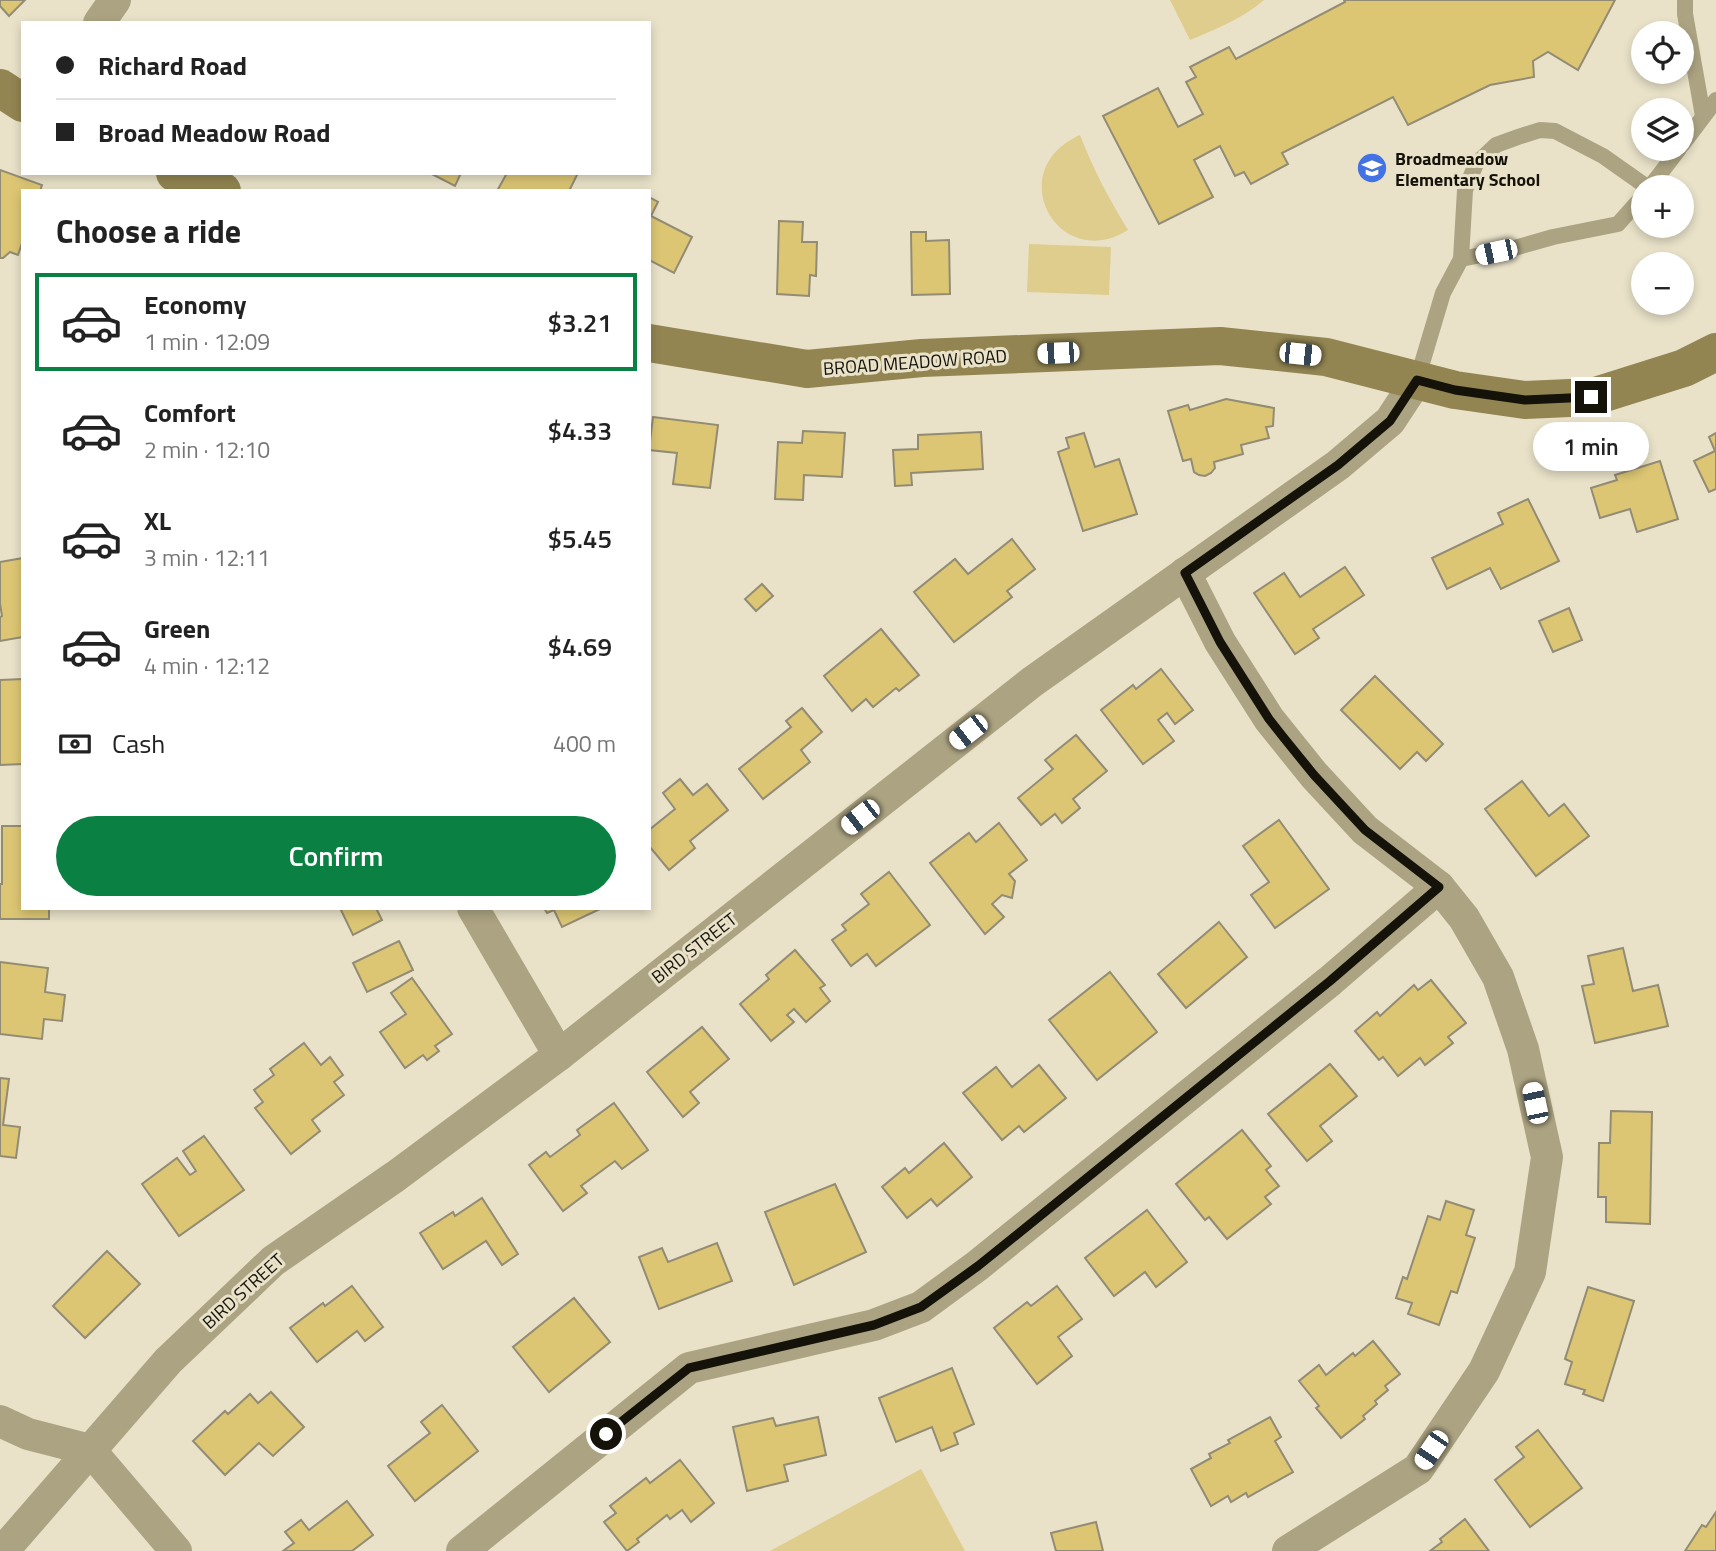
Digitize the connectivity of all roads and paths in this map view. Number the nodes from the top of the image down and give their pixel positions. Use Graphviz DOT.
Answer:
graph roads {
  1 [pos="115,0"];
  2 [pos="1685,0"];
  3 [pos="100,21"];
  4 [pos="0,88"];
  5 [pos="1716,100"];
  6 [pos="21,102"];
  7 [pos="1703,116"];
  8 [pos="1694,128"];
  9 [pos="1669,161"];
  10 [pos="180,175"];
  11 [pos="1631,175"];
  12 [pos="1658,175"];
  13 [pos="217,189"];
  14 [pos="1631,209"];
  15 [pos="1461,259"];
  16 [pos="651,343"];
  17 [pos="1716,352"];
  18 [pos="1417,380"];
  19 [pos="1185,573"];
  20 [pos="1439,887"];
  21 [pos="474,910"];
  22 [pos="559,1055"];
  23 [pos="0,1421"];
  24 [pos="90,1450"];
  25 [pos="3,1551"];
  26 [pos="176,1551"];
  27 [pos="462,1551"];
  28 [pos="1288,1551"];
  1 -- 3 [label="street"];
  2 -- 7 [label="lane"];
  4 -- 6 [label="street"];
  5 -- 7 [label="lane"];
  7 -- 8 [label="lane"];
  9 -- 12 [label="lane"];
  10 -- 13 [label="street"];
  11 -- 15 [label="lane"];
  14 -- 15 [label="lane"];
  15 -- 18 [label="lane"];
  16 -- 18 [label="street, BROAD MEADOW ROAD"];
  17 -- 18 [label="street, BROAD MEADOW ROAD"];
  18 -- 19 [label="street, BIRD STREET"];
  19 -- 20 [label="street"];
  19 -- 22 [label="street, BIRD STREET"];
  20 -- 27 [label="street"];
  20 -- 28 [label="street"];
  21 -- 22 [label="street"];
  22 -- 24 [label="street, BIRD STREET"];
  23 -- 24 [label="street"];
  24 -- 25 [label="street, BIRD STREET"];
  24 -- 26 [label="street"];
}
